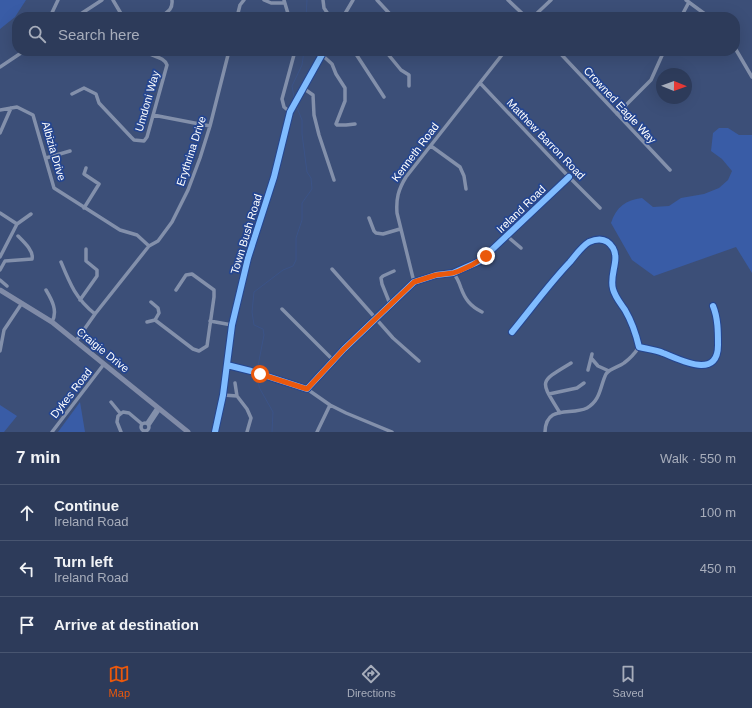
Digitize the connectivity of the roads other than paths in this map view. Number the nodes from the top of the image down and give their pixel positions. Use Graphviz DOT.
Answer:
graph roads {
  1 [pos="58,0"];
  2 [pos="102,0"];
  3 [pos="113,0"];
  4 [pos="172,0"];
  5 [pos="244,0"];
  6 [pos="264,0"];
  7 [pos="323,0"];
  8 [pos="353,0"];
  9 [pos="376,0"];
  10 [pos="508,0"];
  11 [pos="551,0"];
  12 [pos="688,1"];
  13 [pos="284,2"];
  14 [pos="52,12"];
  15 [pos="84,12"];
  16 [pos="120,12"];
  17 [pos="167,12"];
  18 [pos="238,12"];
  19 [pos="287,12"];
  20 [pos="327,12"];
  21 [pos="347,12"];
  22 [pos="388,12"];
  23 [pos="521,12"];
  24 [pos="538,12"];
  25 [pos="683,12"];
  26 [pos="702,12"];
  27 [pos="16,56"];
  28 [pos="153,56"];
  29 [pos="228,56"];
  30 [pos="294,56"];
  31 [pos="321,56"];
  32 [pos="325,56"];
  33 [pos="357,56"];
  34 [pos="389,56"];
  35 [pos="501,56"];
  36 [pos="563,56"];
  37 [pos="662,56"];
  38 [pos="740,56"];
  39 [pos="0,67"];
  40 [pos="752,77"];
  41 [pos="480,83"];
  42 [pos="409,86"];
  43 [pos="303,88"];
  44 [pos="72,94"];
  45 [pos="384,97"];
  46 [pos="11,108"];
  47 [pos="0,110"];
  48 [pos="290,112"];
  49 [pos="617,114"];
  50 [pos="153,115"];
  51 [pos="355,124"];
  52 [pos="210,126"];
  53 [pos="0,133"];
  54 [pos="431,146"];
  55 [pos="70,151"];
  56 [pos="46,158"];
  57 [pos="86,168"];
  58 [pos="670,170"];
  59 [pos="568,177"];
  60 [pos="334,180"];
  61 [pos="466,189"];
  62 [pos="84,208"];
  63 [pos="600,208"];
  64 [pos="0,213"];
  65 [pos="31,214"];
  66 [pos="369,218"];
  67 [pos="17,224"];
  68 [pos="400,229"];
  69 [pos="18,236"];
  70 [pos="507,236"];
  71 [pos="149,246"];
  72 [pos="520,248"];
  73 [pos="86,249"];
  74 [pos="0,258"];
  75 [pos="4,261"];
  76 [pos="61,262"];
  77 [pos="332,269"];
  78 [pos="0,270"];
  79 [pos="394,271"];
  80 [pos="453,273"];
  81 [pos="0,280"];
  82 [pos="414,282"];
  83 [pos="7,286"];
  84 [pos="0,290"];
  85 [pos="46,290"];
  86 [pos="176,290"];
  87 [pos="80,300"];
  88 [pos="150,302"];
  89 [pos="22,303"];
  90 [pos="390,304"];
  91 [pos="713,306"];
  92 [pos="282,309"];
  93 [pos="482,312"];
  94 [pos="94,314"];
  95 [pos="376,319"];
  96 [pos="155,320"];
  97 [pos="210,321"];
  98 [pos="52,322"];
  99 [pos="147,322"];
  100 [pos="232,325"];
  101 [pos="512,332"];
  102 [pos="78,341"];
  103 [pos="639,347"];
  104 [pos="0,351"];
  105 [pos="592,354"];
  106 [pos="592,359"];
  107 [pos="333,360"];
  108 [pos="419,361"];
  109 [pos="571,363"];
  110 [pos="104,364"];
  111 [pos="227,365"];
  112 [pos="588,370"];
  113 [pos="609,371"];
  114 [pos="235,383"];
  115 [pos="584,383"];
  116 [pos="307,389"];
  117 [pos="549,394"];
  118 [pos="223,395"];
  119 [pos="237,396"];
  120 [pos="111,402"];
  121 [pos="330,405"];
  122 [pos="158,409"];
  123 [pos="560,412"];
  124 [pos="120,413"];
  125 [pos="147,425"];
  126 [pos="52,432"];
  127 [pos="122,432"];
  128 [pos="153,432"];
  129 [pos="188,432"];
  130 [pos="215,432"];
  131 [pos="247,432"];
  132 [pos="317,432"];
  133 [pos="392,432"];
  134 [pos="545,432"];
  1 -- 14 [label="street"];
  2 -- 15 [label="street"];
  3 -- 16 [label="street"];
  4 -- 17 [label="street"];
  5 -- 18 [label="street"];
  6 -- 13 [label="street"];
  7 -- 20 [label="street"];
  8 -- 21 [label="street"];
  9 -- 22 [label="street"];
  10 -- 23 [label="street"];
  11 -- 24 [label="street"];
  12 -- 25 [label="street"];
  12 -- 26 [label="street"];
  13 -- 19 [label="street"];
  27 -- 39 [label="street"];
  28 -- 50 [label="street, Umdoni Way"];
  29 -- 52 [label="street, Erythrina Drive"];
  30 -- 48 [label="street"];
  31 -- 43 [label="street, Town Bush Road"];
  32 -- 51 [label="street"];
  33 -- 45 [label="street"];
  34 -- 42 [label="street"];
  35 -- 41 [label="street, Kenneth Road"];
  36 -- 49 [label="street, Crowned Eagle Way"];
  37 -- 49 [label="street"];
  38 -- 40 [label="street"];
  41 -- 54 [label="street, Kenneth Road"];
  41 -- 59 [label="street, Matthew Barron Road"];
  43 -- 48 [label="street, Town Bush Road"];
  43 -- 60 [label="street"];
  44 -- 50 [label="street, Umdoni Way"];
  46 -- 47 [label="street, Albizia Drive"];
  46 -- 53 [label="street"];
  46 -- 56 [label="street, Albizia Drive"];
  48 -- 100 [label="street, Town Bush Road"];
  49 -- 58 [label="street, Crowned Eagle Way"];
  50 -- 52 [label="street"];
  52 -- 71 [label="street, Erythrina Drive"];
  54 -- 61 [label="street"];
  54 -- 68 [label="street, Kenneth Road"];
  55 -- 56 [label="street"];
  56 -- 62 [label="street, Albizia Drive"];
  57 -- 62 [label="street"];
  59 -- 63 [label="street, Matthew Barron Road"];
  59 -- 70 [label="street, Ireland Road"];
  62 -- 71 [label="street, Albizia Drive"];
  64 -- 67 [label="street"];
  65 -- 67 [label="street"];
  66 -- 68 [label="street"];
  67 -- 74 [label="street"];
  68 -- 82 [label="street, Kenneth Road"];
  69 -- 75 [label="street"];
  70 -- 72 [label="street"];
  70 -- 80 [label="street, Ireland Road"];
  71 -- 94 [label="street, Erythrina Drive"];
  73 -- 87 [label="street"];
  74 -- 75 [label="street"];
  75 -- 78 [label="street"];
  76 -- 87 [label="street"];
  77 -- 95 [label="street"];
  79 -- 90 [label="street"];
  80 -- 82 [label="street, Ireland Road"];
  80 -- 93 [label="street"];
  81 -- 83 [label="street"];
  82 -- 90 [label="street, Ireland Road"];
  84 -- 89 [label="street, Craigie Drive"];
  85 -- 98 [label="street"];
  86 -- 97 [label="street"];
  87 -- 94 [label="street"];
  88 -- 96 [label="street"];
  89 -- 98 [label="street, Craigie Drive"];
  89 -- 104 [label="street"];
  90 -- 95 [label="street, Ireland Road"];
  91 -- 103 [label="street"];
  92 -- 107 [label="street"];
  94 -- 102 [label="street, Erythrina Drive"];
  95 -- 107 [label="street, Ireland Road"];
  95 -- 108 [label="street"];
  96 -- 97 [label="street"];
  96 -- 99 [label="street"];
  97 -- 100 [label="street"];
  98 -- 102 [label="street, Craigie Drive"];
  100 -- 111 [label="street, Town Bush Road"];
  101 -- 103 [label="street"];
  102 -- 110 [label="street, Craigie Drive"];
  103 -- 113 [label="street"];
  105 -- 106 [label="street"];
  106 -- 112 [label="street"];
  106 -- 113 [label="street"];
  107 -- 116 [label="street, Ireland Road"];
  109 -- 117 [label="street"];
  110 -- 122 [label="street, Craigie Drive"];
  110 -- 126 [label="street, Dykes Road"];
  111 -- 116 [label="street"];
  111 -- 118 [label="street, Town Bush Road"];
  113 -- 123 [label="street"];
  114 -- 119 [label="street"];
  115 -- 117 [label="street"];
  116 -- 121 [label="street"];
  117 -- 123 [label="street"];
  118 -- 119 [label="street"];
  118 -- 130 [label="street, Town Bush Road"];
  119 -- 131 [label="street"];
  120 -- 124 [label="street"];
  121 -- 132 [label="street"];
  121 -- 133 [label="street"];
  122 -- 125 [label="street"];
  122 -- 129 [label="street, Craigie Drive"];
  123 -- 134 [label="street"];
  124 -- 125 [label="street"];
  124 -- 127 [label="street"];
  125 -- 128 [label="street"];
}
